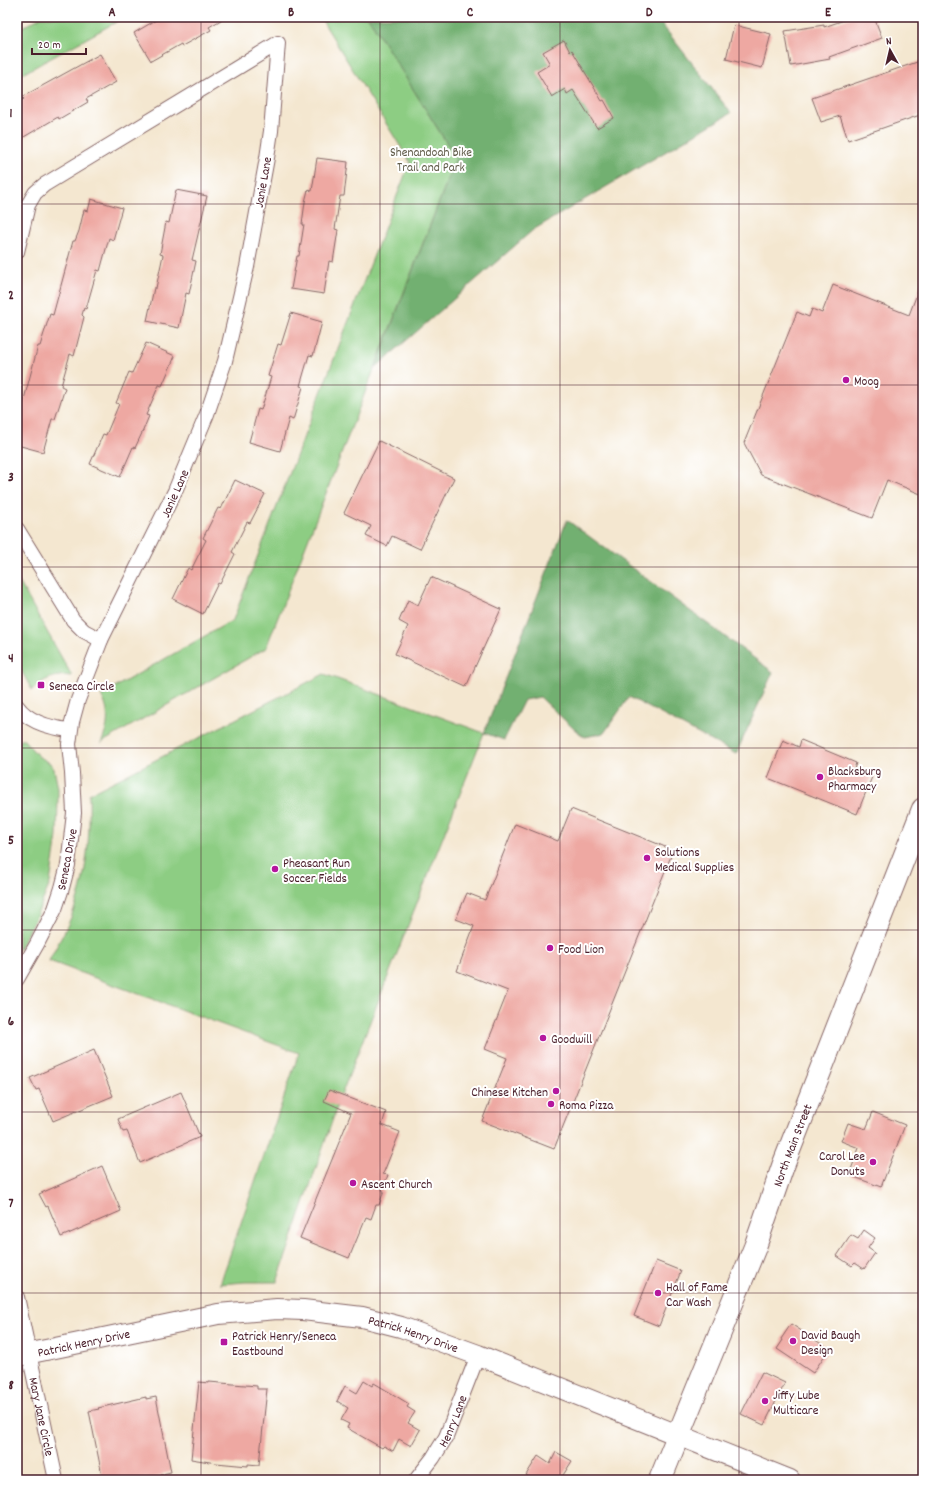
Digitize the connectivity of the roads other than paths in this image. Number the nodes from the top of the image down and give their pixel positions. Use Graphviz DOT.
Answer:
graph roads {
  1 [pos="17,252"];
  2 [pos="17,529"];
  3 [pos="101,640"];
  4 [pos="17,706"];
  5 [pos="70,730"];
  6 [pos="923,809"];
  7 [pos="17,979"];
  8 [pos="17,1297"];
  9 [pos="23,1354"];
  10 [pos="478,1356"];
  11 [pos="678,1436"];
  12 [pos="56,1480"];
  13 [pos="416,1480"];
  14 [pos="660,1480"];
  15 [pos="790,1480"];
  1 -- 3 [label="street, Janie Lane"];
  2 -- 3 [label="street"];
  3 -- 5 [label="street, Janie Lane"];
  4 -- 5 [label="street"];
  5 -- 7 [label="street, Seneca Drive"];
  6 -- 11 [label="main road, North Main Street"];
  8 -- 9 [label="street"];
  9 -- 10 [label="main road, Patrick Henry Drive"];
  9 -- 12 [label="street, Mary Jane Circle"];
  10 -- 11 [label="main road, Patrick Henry Drive"];
  10 -- 13 [label="street, Henry Lane"];
  11 -- 14 [label="main road, North Main Street"];
  11 -- 15 [label="main road, Patrick Henry Drive"];
}
